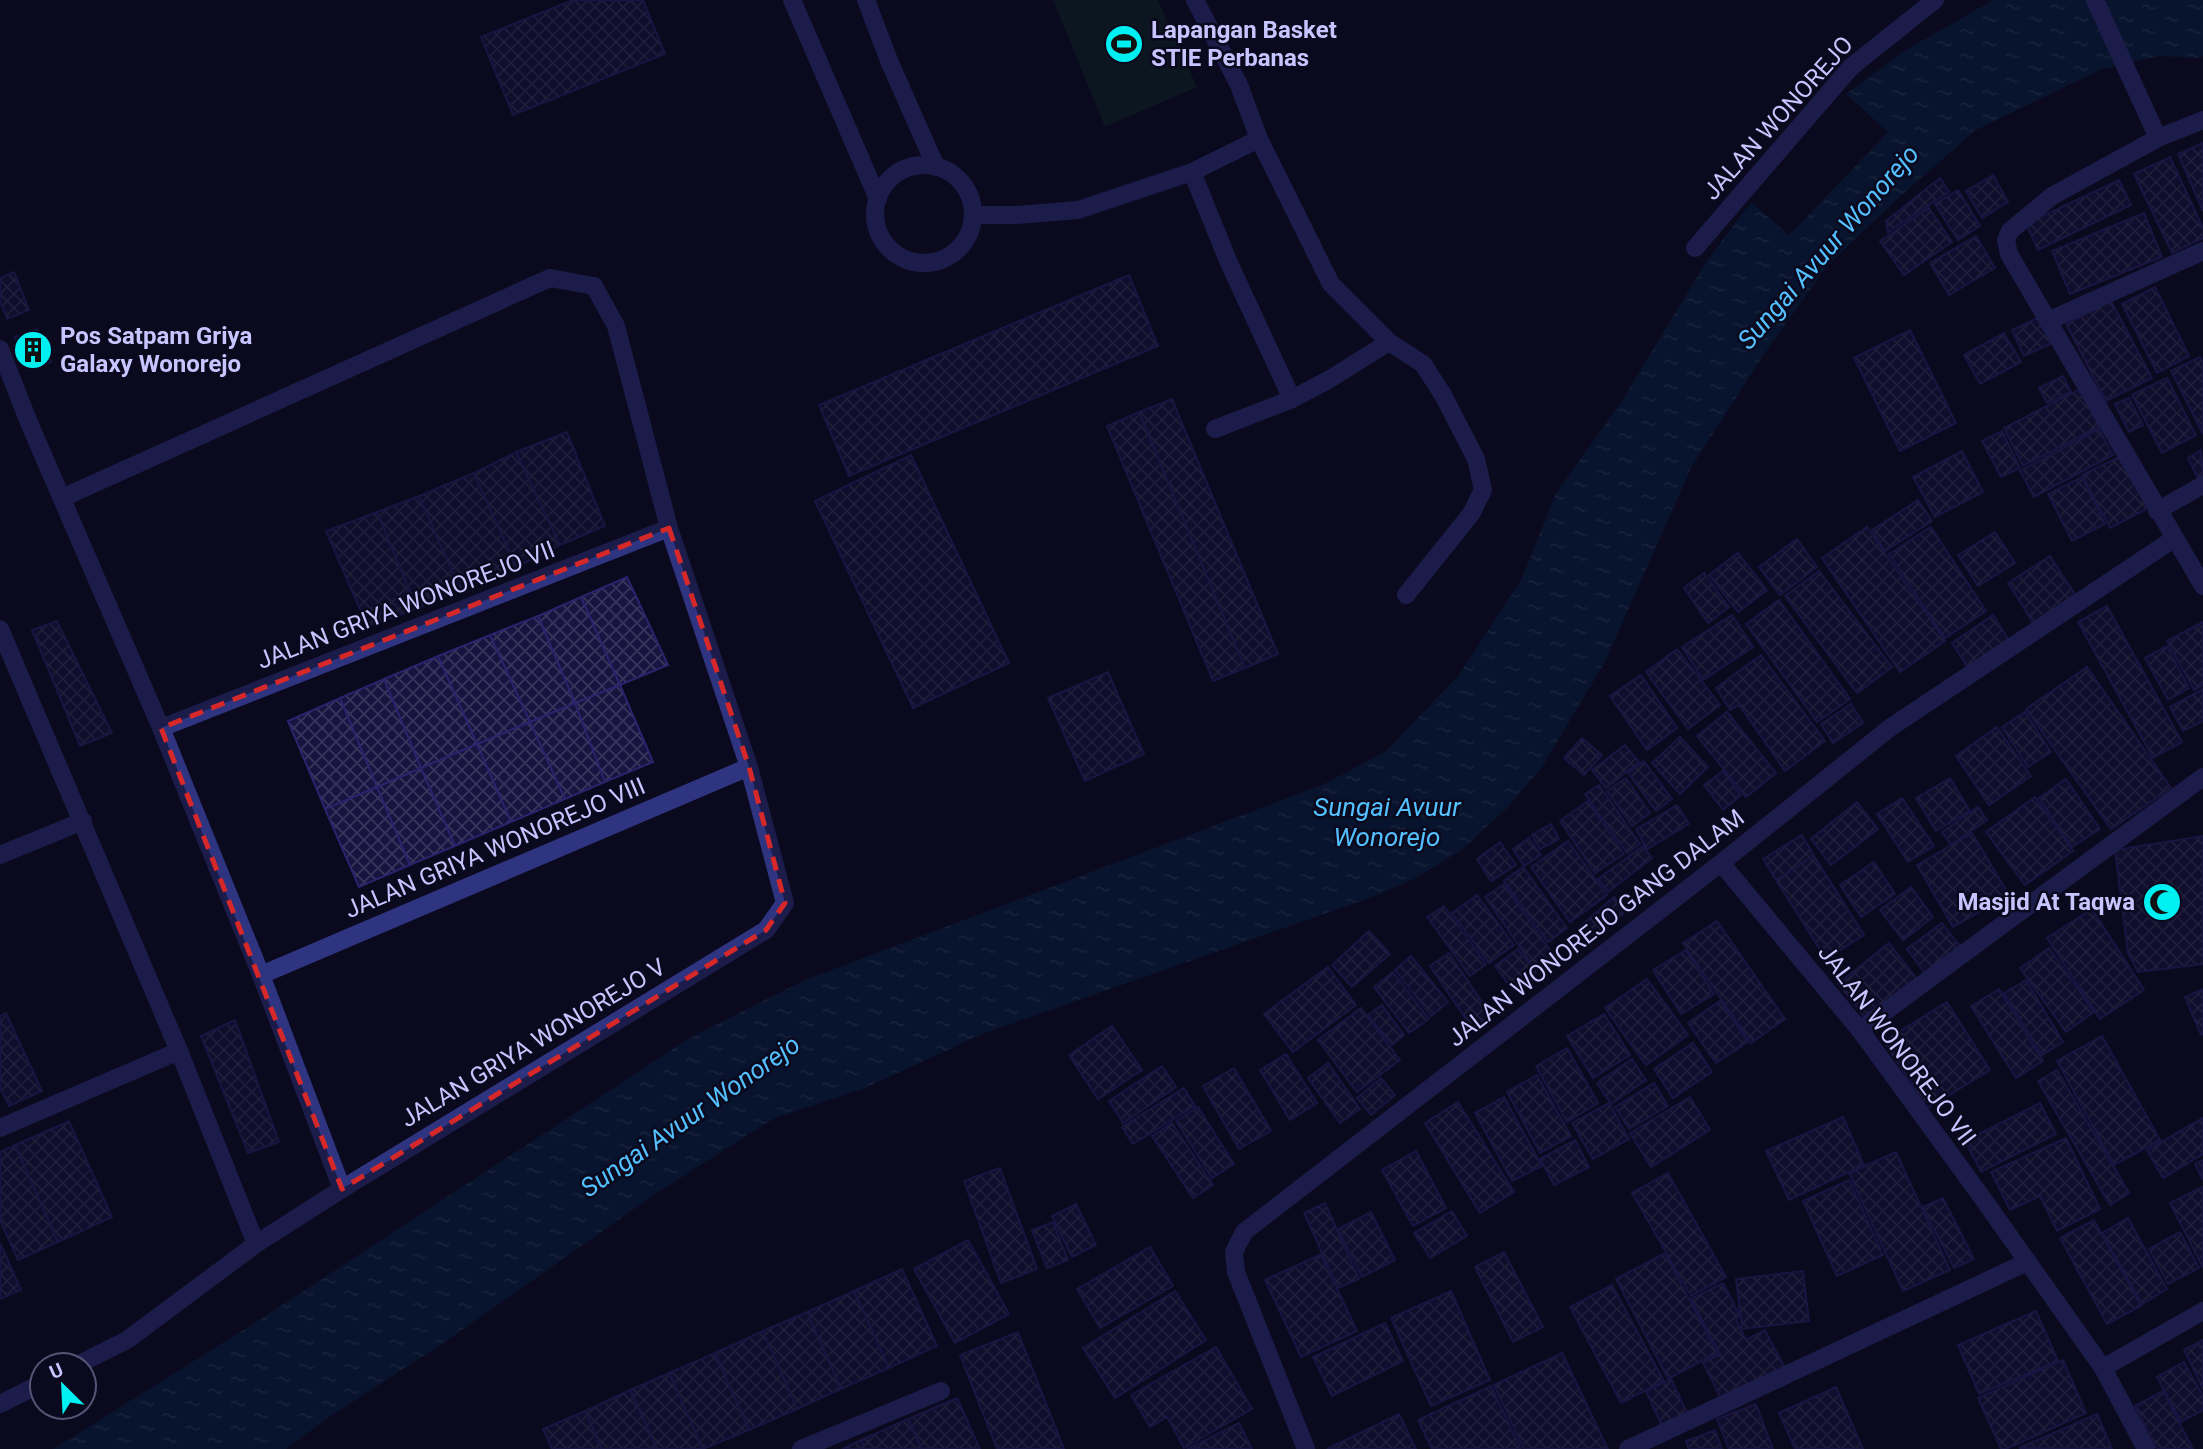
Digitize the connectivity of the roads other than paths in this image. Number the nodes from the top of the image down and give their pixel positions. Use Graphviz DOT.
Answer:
graph roads {
  1 [pos="792,0"];
  2 [pos="866,0"];
  3 [pos="1195,0"];
  4 [pos="1935,0"];
  5 [pos="2095,0"];
  6 [pos="2203,120"];
  7 [pos="2158,138"];
  8 [pos="1259,139"];
  9 [pos="936,167"];
  10 [pos="1192,172"];
  11 [pos="878,199"];
  12 [pos="974,215"];
  13 [pos="1695,248"];
  14 [pos="2203,251"];
  15 [pos="2048,321"];
  16 [pos="1388,342"];
  17 [pos="0,349"];
  18 [pos="1292,398"];
  19 [pos="1214,429"];
  20 [pos="2203,485"];
  21 [pos="61,498"];
  22 [pos="2157,511"];
  23 [pos="668,528"];
  24 [pos="2175,538"];
  25 [pos="2203,586"];
  26 [pos="1406,595"];
  27 [pos="0,629"];
  28 [pos="161,728"];
  29 [pos="749,767"];
  30 [pos="2203,777"];
  31 [pos="83,821"];
  32 [pos="0,855"];
  33 [pos="1721,863"];
  34 [pos="261,975"];
  35 [pos="1860,1030"];
  36 [pos="179,1051"];
  37 [pos="0,1128"];
  38 [pos="342,1189"];
  39 [pos="256,1244"];
  40 [pos="2027,1262"];
  41 [pos="2203,1311"];
  42 [pos="98,1354"];
  43 [pos="2103,1368"];
  44 [pos="28,1390"];
  45 [pos="941,1391"];
  46 [pos="0,1404"];
  47 [pos="802,1449"];
  48 [pos="1306,1449"];
  49 [pos="1628,1449"];
  50 [pos="2146,1449"];
  1 -- 11 [label="street"];
  2 -- 9 [label="street"];
  3 -- 8 [label="street"];
  4 -- 13 [label="street, JALAN WONOREJO"];
  5 -- 7 [label="street"];
  6 -- 7 [label="street"];
  7 -- 15 [label="street"];
  8 -- 10 [label="street"];
  8 -- 16 [label="street"];
  9 -- 11 [label="street"];
  9 -- 12 [label="street"];
  10 -- 12 [label="street"];
  10 -- 18 [label="street"];
  11 -- 12 [label="street"];
  14 -- 15 [label="street"];
  15 -- 22 [label="street"];
  16 -- 18 [label="street"];
  16 -- 26 [label="street"];
  17 -- 21 [label="street"];
  18 -- 19 [label="street"];
  20 -- 22 [label="street"];
  21 -- 23 [label="street"];
  21 -- 28 [label="street"];
  22 -- 24 [label="street"];
  23 -- 28 [label="street, JALAN GRIYA WONOREJO VII"];
  23 -- 29 [label="street"];
  24 -- 25 [label="street"];
  24 -- 33 [label="street, JALAN WONOREJO GANG DALAM"];
  27 -- 31 [label="street"];
  28 -- 34 [label="street"];
  29 -- 34 [label="street, JALAN GRIYA WONOREJO VIII"];
  29 -- 38 [label="street, JALAN GRIYA WONOREJO V"];
  30 -- 35 [label="street"];
  31 -- 32 [label="street"];
  31 -- 36 [label="street"];
  33 -- 35 [label="street, JALAN WONOREJO VII"];
  33 -- 48 [label="street, JALAN WONOREJO GANG DALAM"];
  34 -- 38 [label="street"];
  35 -- 40 [label="street, JALAN WONOREJO VII"];
  36 -- 37 [label="street"];
  36 -- 39 [label="street"];
  38 -- 39 [label="street, JALAN GRIYA WONOREJO V"];
  39 -- 42 [label="street, JALAN GRIYA WONOREJO V"];
  40 -- 43 [label="street, JALAN WONOREJO VII"];
  40 -- 49 [label="street"];
  41 -- 43 [label="street"];
  43 -- 50 [label="street, JALAN WONOREJO VII"];
  44 -- 46 [label="street"];
  45 -- 47 [label="street"];
}
